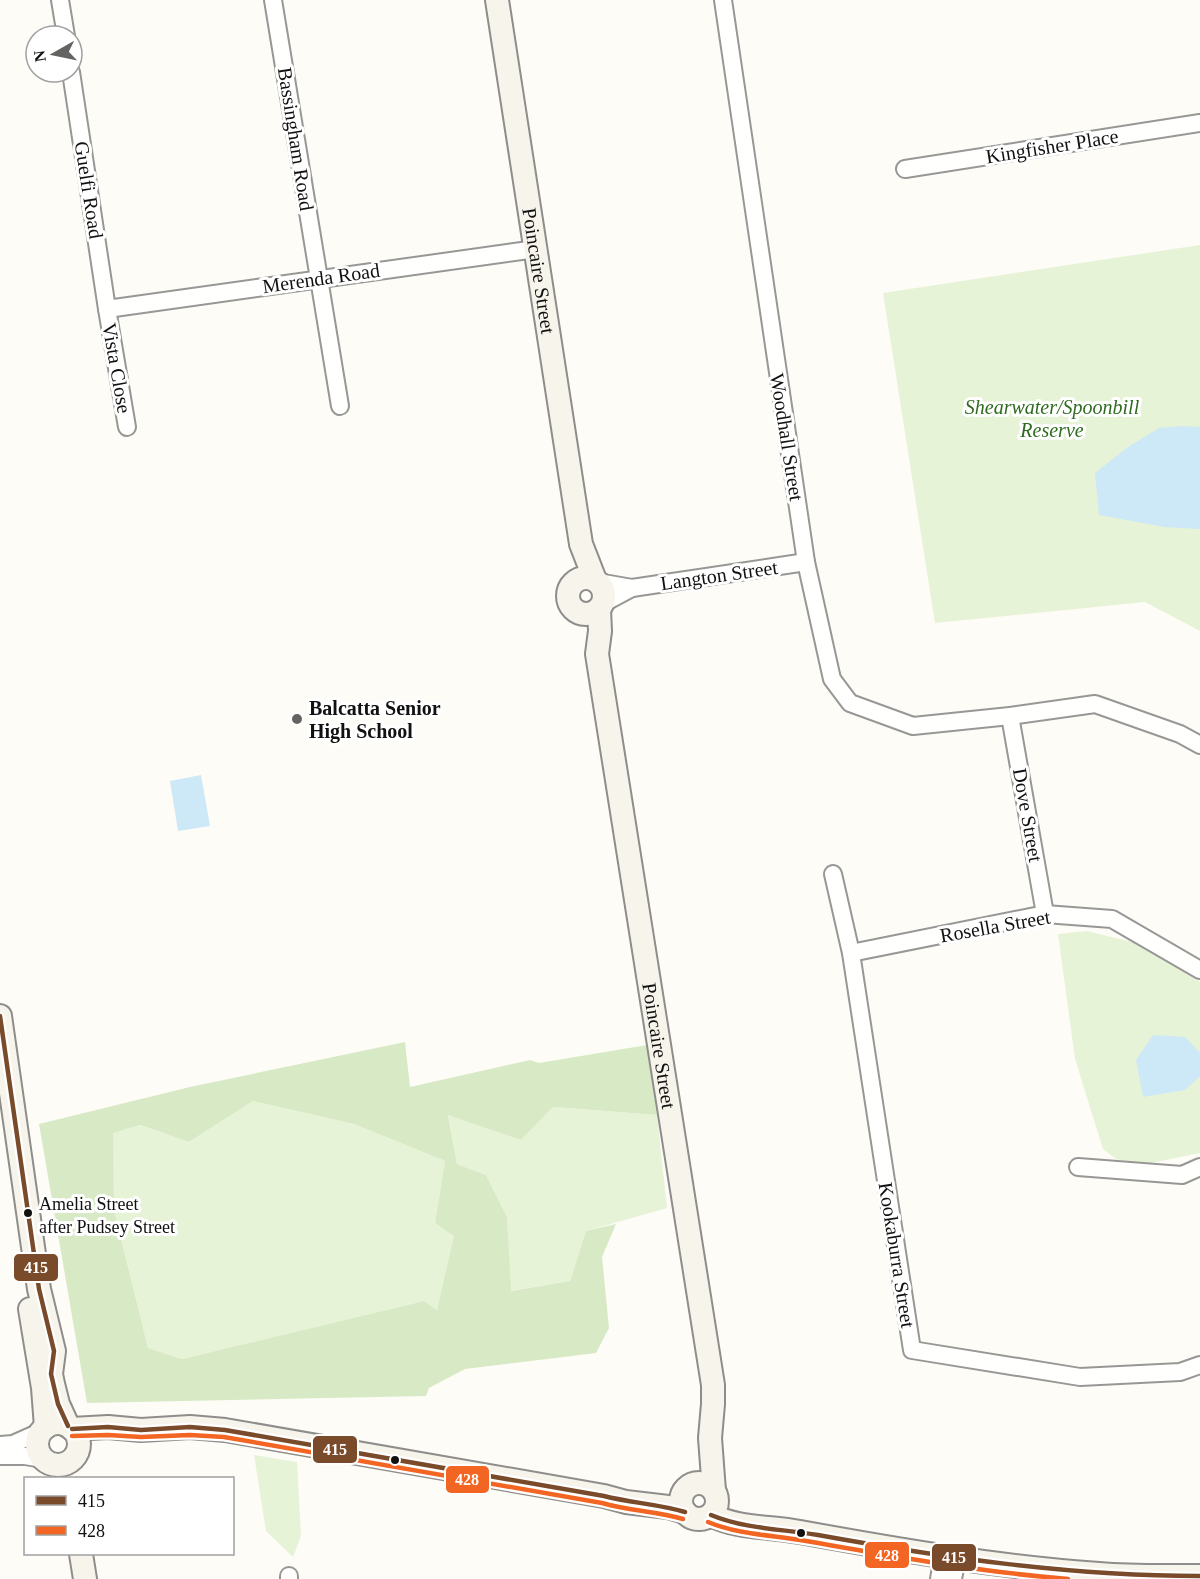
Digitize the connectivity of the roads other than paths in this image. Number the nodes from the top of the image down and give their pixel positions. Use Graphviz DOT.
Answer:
graph roads {
  1 [pos="60,0"];
  2 [pos="273,0"];
  3 [pos="497,0"];
  4 [pos="723,0"];
  5 [pos="64,24"];
  6 [pos="73,84"];
  7 [pos="1200,123"];
  8 [pos="905,169"];
  9 [pos="536,249"];
  10 [pos="318,278"];
  11 [pos="107,309"];
  12 [pos="340,406"];
  13 [pos="127,427"];
  14 [pos="806,562"];
  15 [pos="594,591"];
  16 [pos="597,654"];
  17 [pos="1010,716"];
  18 [pos="1200,745"];
  19 [pos="833,874"];
  20 [pos="1045,914"];
  21 [pos="851,953"];
  22 [pos="1200,970"];
  23 [pos="0,1016"];
  24 [pos="0,1113"];
  25 [pos="1078,1167"];
  26 [pos="1200,1167"];
  27 [pos="1200,1365"];
  28 [pos="63,1437"];
  29 [pos="710,1438"];
  30 [pos="0,1445"];
  31 [pos="0,1456"];
  32 [pos="49,1466"];
  33 [pos="70,1477"];
  34 [pos="690,1487"];
  35 [pos="604,1496"];
  36 [pos="714,1502"];
  37 [pos="685,1512"];
  38 [pos="69,1555"];
  39 [pos="81,1555"];
  40 [pos="951,1564"];
  41 [pos="1200,1576"];
  42 [pos="73,1579"];
  43 [pos="85,1579"];
  44 [pos="939,1579"];
  1 -- 5 [label="street"];
  2 -- 10 [label="street, Bassingham Road"];
  3 -- 9 [label="main road, Poincaire Street"];
  4 -- 14 [label="street, Woodhall Street"];
  6 -- 11 [label="street, Guelfi Road"];
  7 -- 8 [label="street, Kingfisher Place"];
  9 -- 10 [label="street, Merenda Road"];
  9 -- 15 [label="main road, Poincaire Street"];
  10 -- 11 [label="street, Merenda Road"];
  10 -- 12 [label="street, Bassingham Road"];
  11 -- 13 [label="street, Vista Close"];
  14 -- 15 [label="street, Langton Street"];
  14 -- 17 [label="street, Woodhall Street"];
  15 -- 16 [label="main road, Poincaire Street"];
  15 -- 16 [label="main road, Poincaire Street"];
  16 -- 29 [label="main road, Poincaire Street"];
  17 -- 18 [label="street, Woodhall Street"];
  17 -- 20 [label="street, Dove Street"];
  19 -- 21 [label="street, Kookaburra Street"];
  20 -- 21 [label="street, Rosella Street"];
  20 -- 22 [label="street, Rosella Street"];
  21 -- 27 [label="street, Kookaburra Street"];
  23 -- 28 [label="main road"];
  24 -- 28 [label="main road"];
  25 -- 26 [label="street"];
  28 -- 30 [label="street"];
  28 -- 32 [label="main road"];
  28 -- 32 [label="main road"];
  28 -- 33 [label="main road"];
  28 -- 35 [label="main road"];
  29 -- 34 [label="main road, Poincaire Street"];
  29 -- 36 [label="main road, Poincaire Street"];
  31 -- 32 [label="street"];
  34 -- 35 [label="main road"];
  34 -- 36 [label="main road"];
  34 -- 37 [label="main road"];
  35 -- 37 [label="main road"];
  36 -- 37 [label="main road"];
  36 -- 40 [label="main road"];
  38 -- 42 [label="main road"];
  39 -- 43 [label="main road"];
  40 -- 41 [label="main road"];
  40 -- 44 [label="street"];
}
